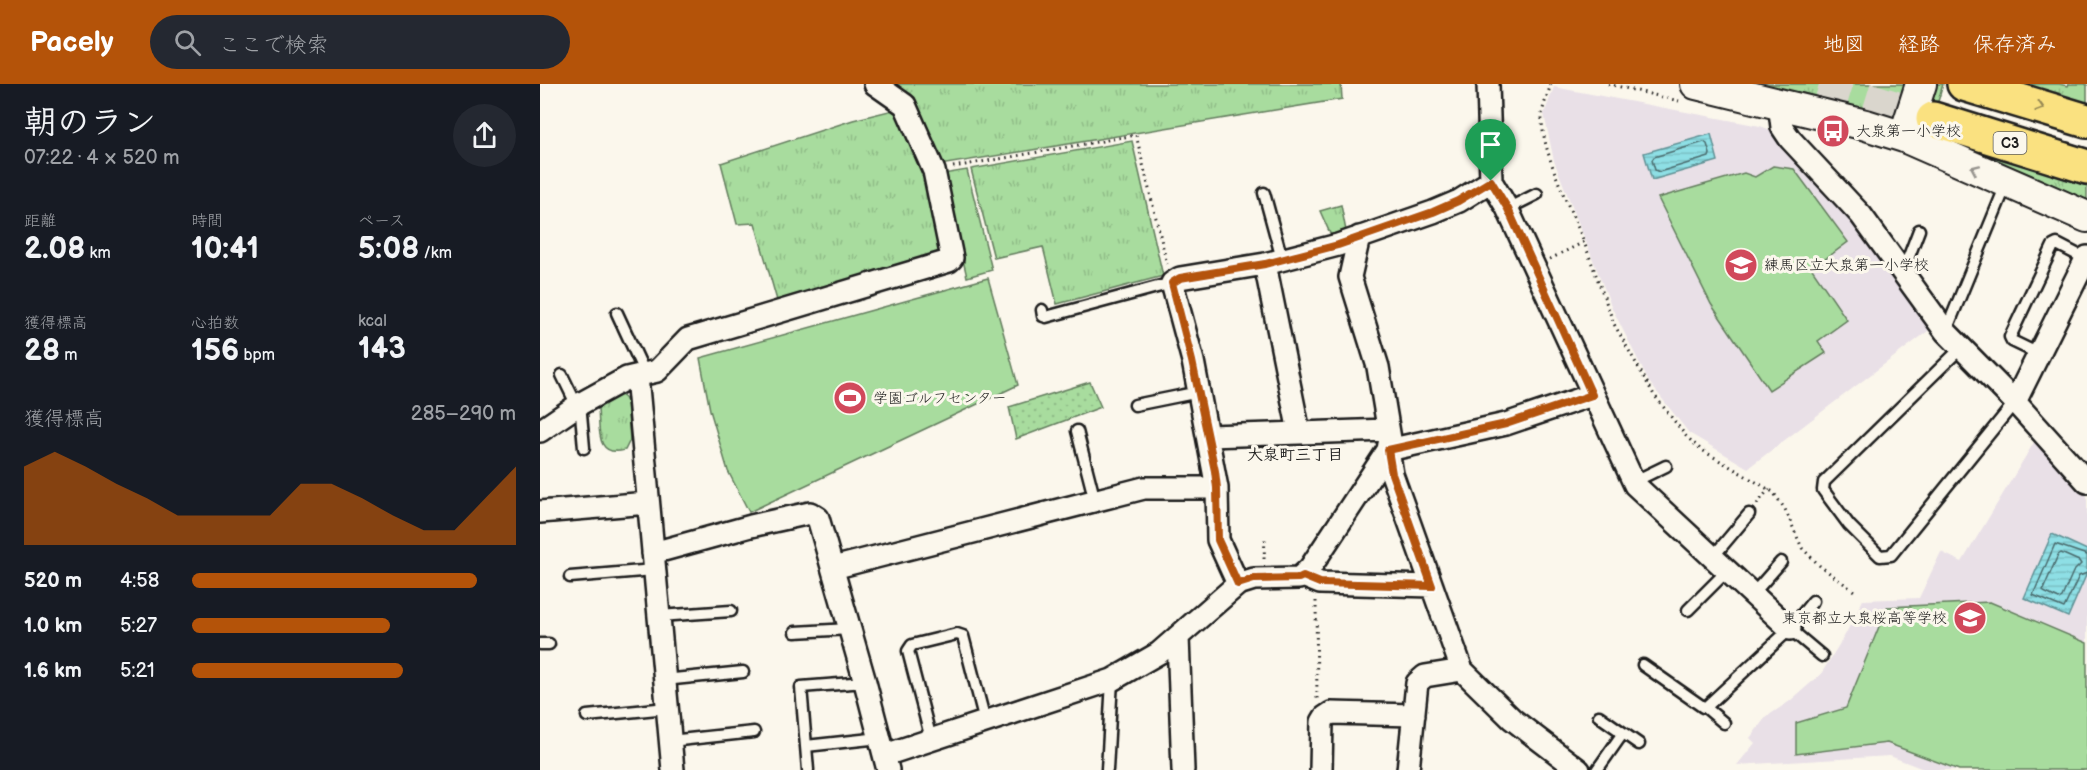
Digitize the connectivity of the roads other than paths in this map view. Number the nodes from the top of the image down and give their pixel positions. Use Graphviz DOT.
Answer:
graph roads {
  1 [pos="875,84"];
  2 [pos="1488,84"];
  3 [pos="1921,84"];
  4 [pos="1964,84"];
  5 [pos="1692,94"];
  6 [pos="1779,103"];
  7 [pos="1933,119"];
  8 [pos="2087,121"];
  9 [pos="1904,137"];
  10 [pos="2087,167"];
  11 [pos="1491,181"];
  12 [pos="2007,183"];
  13 [pos="1264,192"];
  14 [pos="1537,194"];
  15 [pos="1508,209"];
  16 [pos="2087,217"];
  17 [pos="1919,230"];
  18 [pos="1359,237"];
  19 [pos="2086,258"];
  20 [pos="1274,261"];
  21 [pos="1900,269"];
  22 [pos="1172,283"];
  23 [pos="1042,310"];
  24 [pos="617,313"];
  25 [pos="1946,332"];
  26 [pos="1962,347"];
  27 [pos="2039,354"];
  28 [pos="562,375"];
  29 [pos="640,375"];
  30 [pos="1199,392"];
  31 [pos="1592,395"];
  32 [pos="2015,402"];
  33 [pos="578,405"];
  34 [pos="1135,405"];
  35 [pos="540,431"];
  36 [pos="1077,431"];
  37 [pos="1299,432"];
  38 [pos="1208,436"];
  39 [pos="1388,440"];
  40 [pos="584,448"];
  41 [pos="1666,465"];
  42 [pos="1633,482"];
  43 [pos="2087,482"];
  44 [pos="1217,488"];
  45 [pos="1095,501"];
  46 [pos="648,503"];
  47 [pos="540,512"];
  48 [pos="1749,514"];
  49 [pos="654,561"];
  50 [pos="1781,562"];
  51 [pos="1720,565"];
  52 [pos="833,568"];
  53 [pos="570,578"];
  54 [pos="1310,579"];
  55 [pos="1238,584"];
  56 [pos="1432,586"];
  57 [pos="1752,595"];
  58 [pos="1813,601"];
  59 [pos="1688,610"];
  60 [pos="731,611"];
  61 [pos="658,616"];
  62 [pos="850,629"];
  63 [pos="1790,629"];
  64 [pos="795,632"];
  65 [pos="1178,637"];
  66 [pos="1822,656"];
  67 [pos="1643,665"];
  68 [pos="1462,670"];
  69 [pos="743,672"];
  70 [pos="664,680"];
  71 [pos="1112,680"];
  72 [pos="865,681"];
  73 [pos="1705,707"];
  74 [pos="667,708"];
  75 [pos="1414,715"];
  76 [pos="587,716"];
  77 [pos="1599,716"];
  78 [pos="985,721"];
  79 [pos="1724,723"];
  80 [pos="754,732"];
  81 [pos="1623,733"];
  82 [pos="931,739"];
  83 [pos="670,741"];
  84 [pos="1639,744"];
  85 [pos="806,746"];
  86 [pos="884,754"];
  87 [pos="673,770"];
  88 [pos="808,770"];
  89 [pos="1107,770"];
  90 [pos="1183,770"];
  91 [pos="1321,770"];
  92 [pos="1408,770"];
  93 [pos="1579,770"];
  94 [pos="1597,770"];
  1 -- 29 [label="street"];
  2 -- 11 [label="street"];
  3 -- 9 [label="street"];
  4 -- 8 [label="highway, one-way"];
  5 -- 6 [label="street"];
  6 -- 9 [label="street"];
  6 -- 21 [label="street"];
  7 -- 10 [label="highway, C3"];
  12 -- 9 [label="street, one-way"];
  11 -- 15 [label="street"];
  11 -- 18 [label="street"];
  12 -- 16 [label="street"];
  12 -- 25 [label="lane"];
  13 -- 20 [label="lane"];
  14 -- 15 [label="lane"];
  15 -- 31 [label="street"];
  17 -- 21 [label="lane"];
  18 -- 20 [label="street"];
  18 -- 39 [label="street"];
  19 -- 27 [label="street"];
  19 -- 27 [label="lane"];
  20 -- 22 [label="street"];
  20 -- 37 [label="street"];
  21 -- 25 [label="street"];
  22 -- 23 [label="lane"];
  22 -- 30 [label="street"];
  24 -- 29 [label="lane"];
  25 -- 26 [label="street"];
  26 -- 32 [label="street"];
  26 -- 32 [label="lane"];
  27 -- 32 [label="street"];
  28 -- 33 [label="lane"];
  29 -- 33 [label="street"];
  29 -- 46 [label="street"];
  30 -- 34 [label="lane"];
  30 -- 38 [label="street"];
  31 -- 39 [label="street"];
  31 -- 42 [label="street"];
  32 -- 43 [label="street"];
  33 -- 35 [label="street"];
  33 -- 40 [label="lane"];
  36 -- 45 [label="lane"];
  37 -- 38 [label="street"];
  37 -- 39 [label="street"];
  38 -- 44 [label="street"];
  39 -- 54 [label="street"];
  39 -- 56 [label="street"];
  41 -- 42 [label="lane"];
  42 -- 51 [label="street"];
  44 -- 45 [label="street"];
  44 -- 55 [label="street"];
  45 -- 52 [label="street"];
  46 -- 47 [label="street"];
  46 -- 49 [label="street"];
  48 -- 51 [label="lane"];
  49 -- 52 [label="street"];
  49 -- 53 [label="lane"];
  49 -- 61 [label="street"];
  50 -- 57 [label="lane"];
  51 -- 57 [label="street"];
  51 -- 59 [label="lane"];
  52 -- 62 [label="street"];
  54 -- 55 [label="street"];
  54 -- 56 [label="street"];
  55 -- 65 [label="street"];
  56 -- 68 [label="street"];
  57 -- 63 [label="street"];
  58 -- 63 [label="lane"];
  60 -- 61 [label="lane"];
  61 -- 70 [label="street"];
  62 -- 64 [label="lane"];
  62 -- 72 [label="street"];
  63 -- 66 [label="lane"];
  63 -- 73 [label="lane"];
  65 -- 71 [label="street"];
  65 -- 90 [label="street"];
  67 -- 73 [label="lane"];
  68 -- 75 [label="street"];
  68 -- 93 [label="street"];
  69 -- 70 [label="lane"];
  70 -- 74 [label="street"];
  71 -- 78 [label="street"];
  71 -- 89 [label="lane"];
  72 -- 85 [label="lane"];
  72 -- 86 [label="street"];
  73 -- 79 [label="lane"];
  74 -- 76 [label="lane"];
  74 -- 83 [label="street"];
  75 -- 91 [label="street"];
  75 -- 92 [label="street"];
  77 -- 81 [label="lane"];
  78 -- 82 [label="street"];
  78 -- 82 [label="lane"];
  80 -- 83 [label="lane"];
  81 -- 84 [label="lane"];
  81 -- 94 [label="lane"];
  82 -- 86 [label="street"];
  83 -- 87 [label="street"];
  85 -- 86 [label="lane"];
  85 -- 88 [label="lane"];
}
